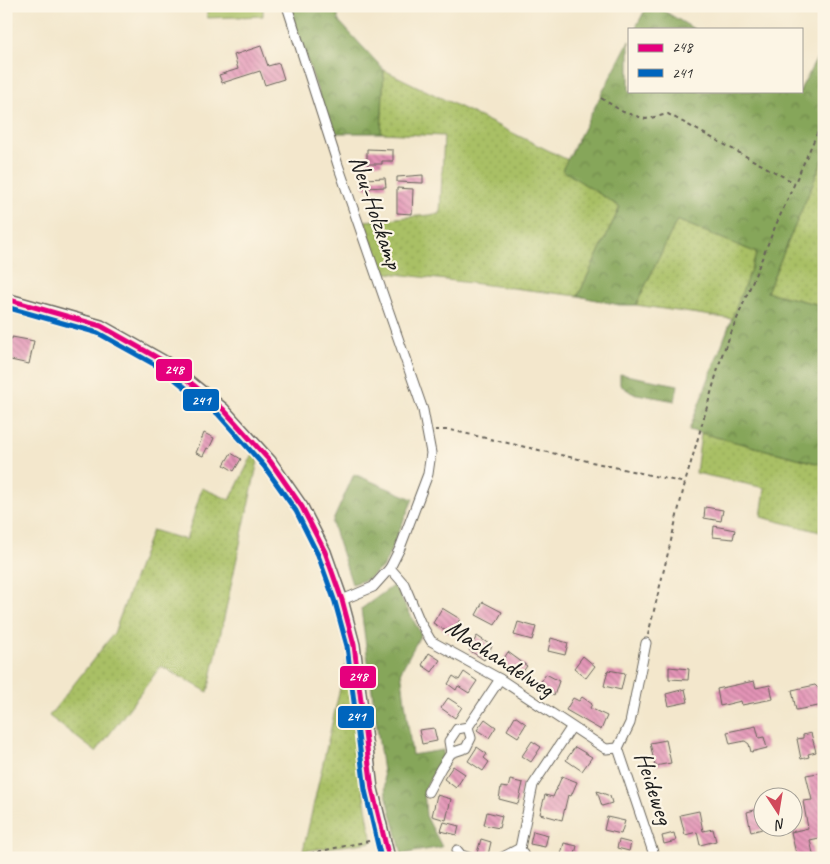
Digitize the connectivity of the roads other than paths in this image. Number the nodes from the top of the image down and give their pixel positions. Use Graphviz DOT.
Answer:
graph roads {
  1 [pos="287,6"];
  2 [pos="6,299"];
  3 [pos="390,568"];
  4 [pos="342,600"];
  5 [pos="646,643"];
  6 [pos="500,679"];
  7 [pos="468,727"];
  8 [pos="571,728"];
  9 [pos="618,748"];
  10 [pos="451,753"];
  11 [pos="428,792"];
  12 [pos="520,848"];
  13 [pos="458,850"];
  14 [pos="389,858"];
  15 [pos="471,858"];
  16 [pos="501,858"];
  17 [pos="525,858"];
  18 [pos="655,858"];
  1 -- 3 [label="street, Neu-Holzkamp"];
  2 -- 4 [label="street"];
  3 -- 4 [label="street, Neu-Holzkamp"];
  3 -- 6 [label="street, Machandelweg"];
  4 -- 14 [label="street"];
  5 -- 9 [label="street, Heideweg"];
  6 -- 7 [label="street"];
  6 -- 8 [label="street, Machandelweg"];
  7 -- 10 [label="street"];
  7 -- 10 [label="street"];
  8 -- 9 [label="street, Machandelweg"];
  8 -- 12 [label="street"];
  9 -- 18 [label="street, Heideweg"];
  10 -- 11 [label="street"];
  12 -- 16 [label="street"];
  12 -- 17 [label="street"];
  13 -- 15 [label="street"];
}
